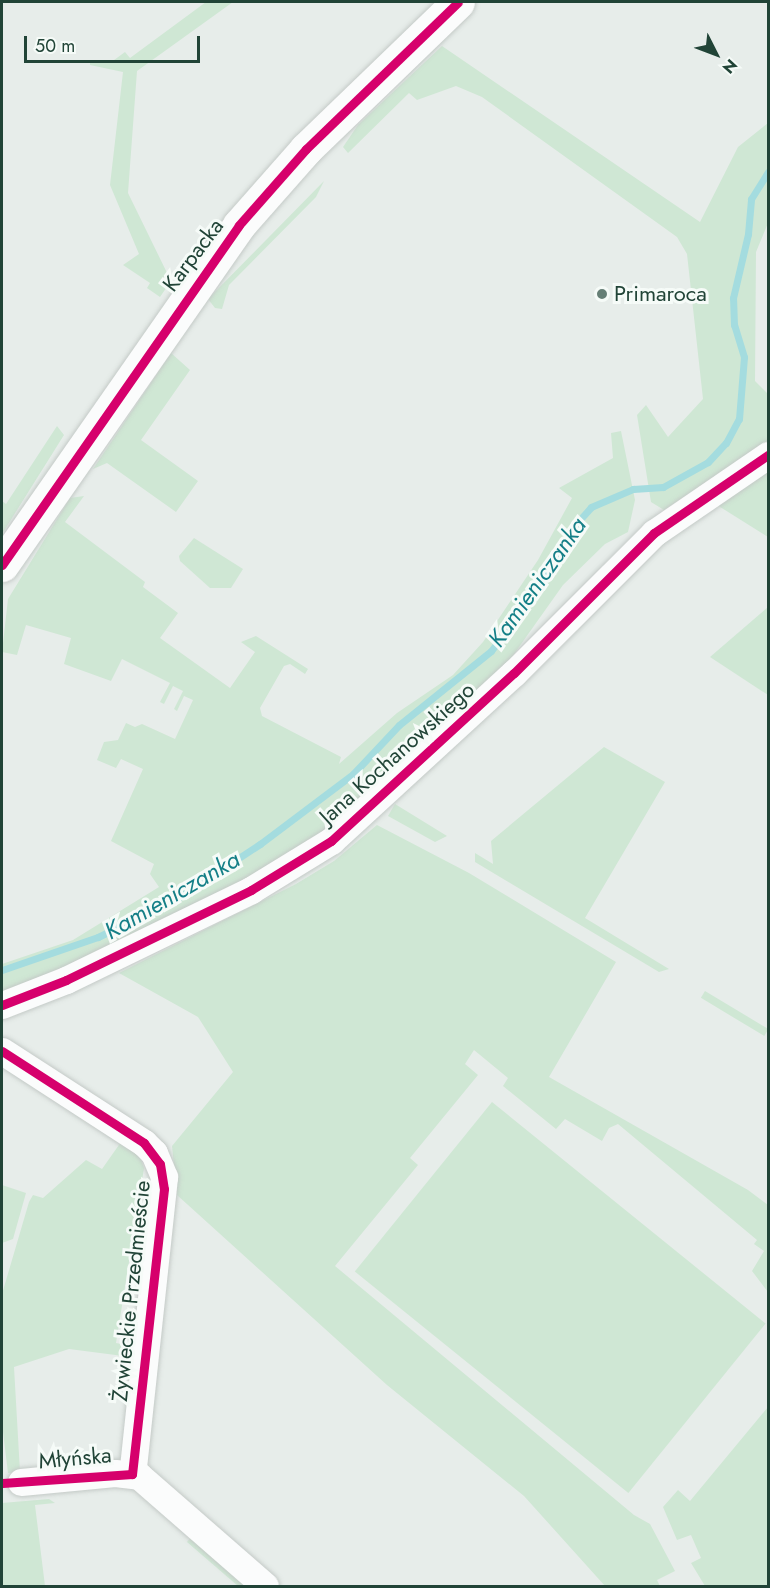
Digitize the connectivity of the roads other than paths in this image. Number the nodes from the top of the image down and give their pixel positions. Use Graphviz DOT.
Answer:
graph roads {
  1 [pos="458,2"];
  2 [pos="768,455"];
  3 [pos="2,565"];
  4 [pos="2,1005"];
  5 [pos="2,1051"];
  6 [pos="132,1474"];
  7 [pos="21,1482"];
  8 [pos="265,1587"];
  1 -- 3 [label="street, Karpacka"];
  2 -- 4 [label="street, Jana Kochanowskiego"];
  5 -- 6 [label="street, Żywieckie Przedmieście"];
  6 -- 7 [label="street, Młyńska"];
  6 -- 8 [label="street, Młyńska"];
}
